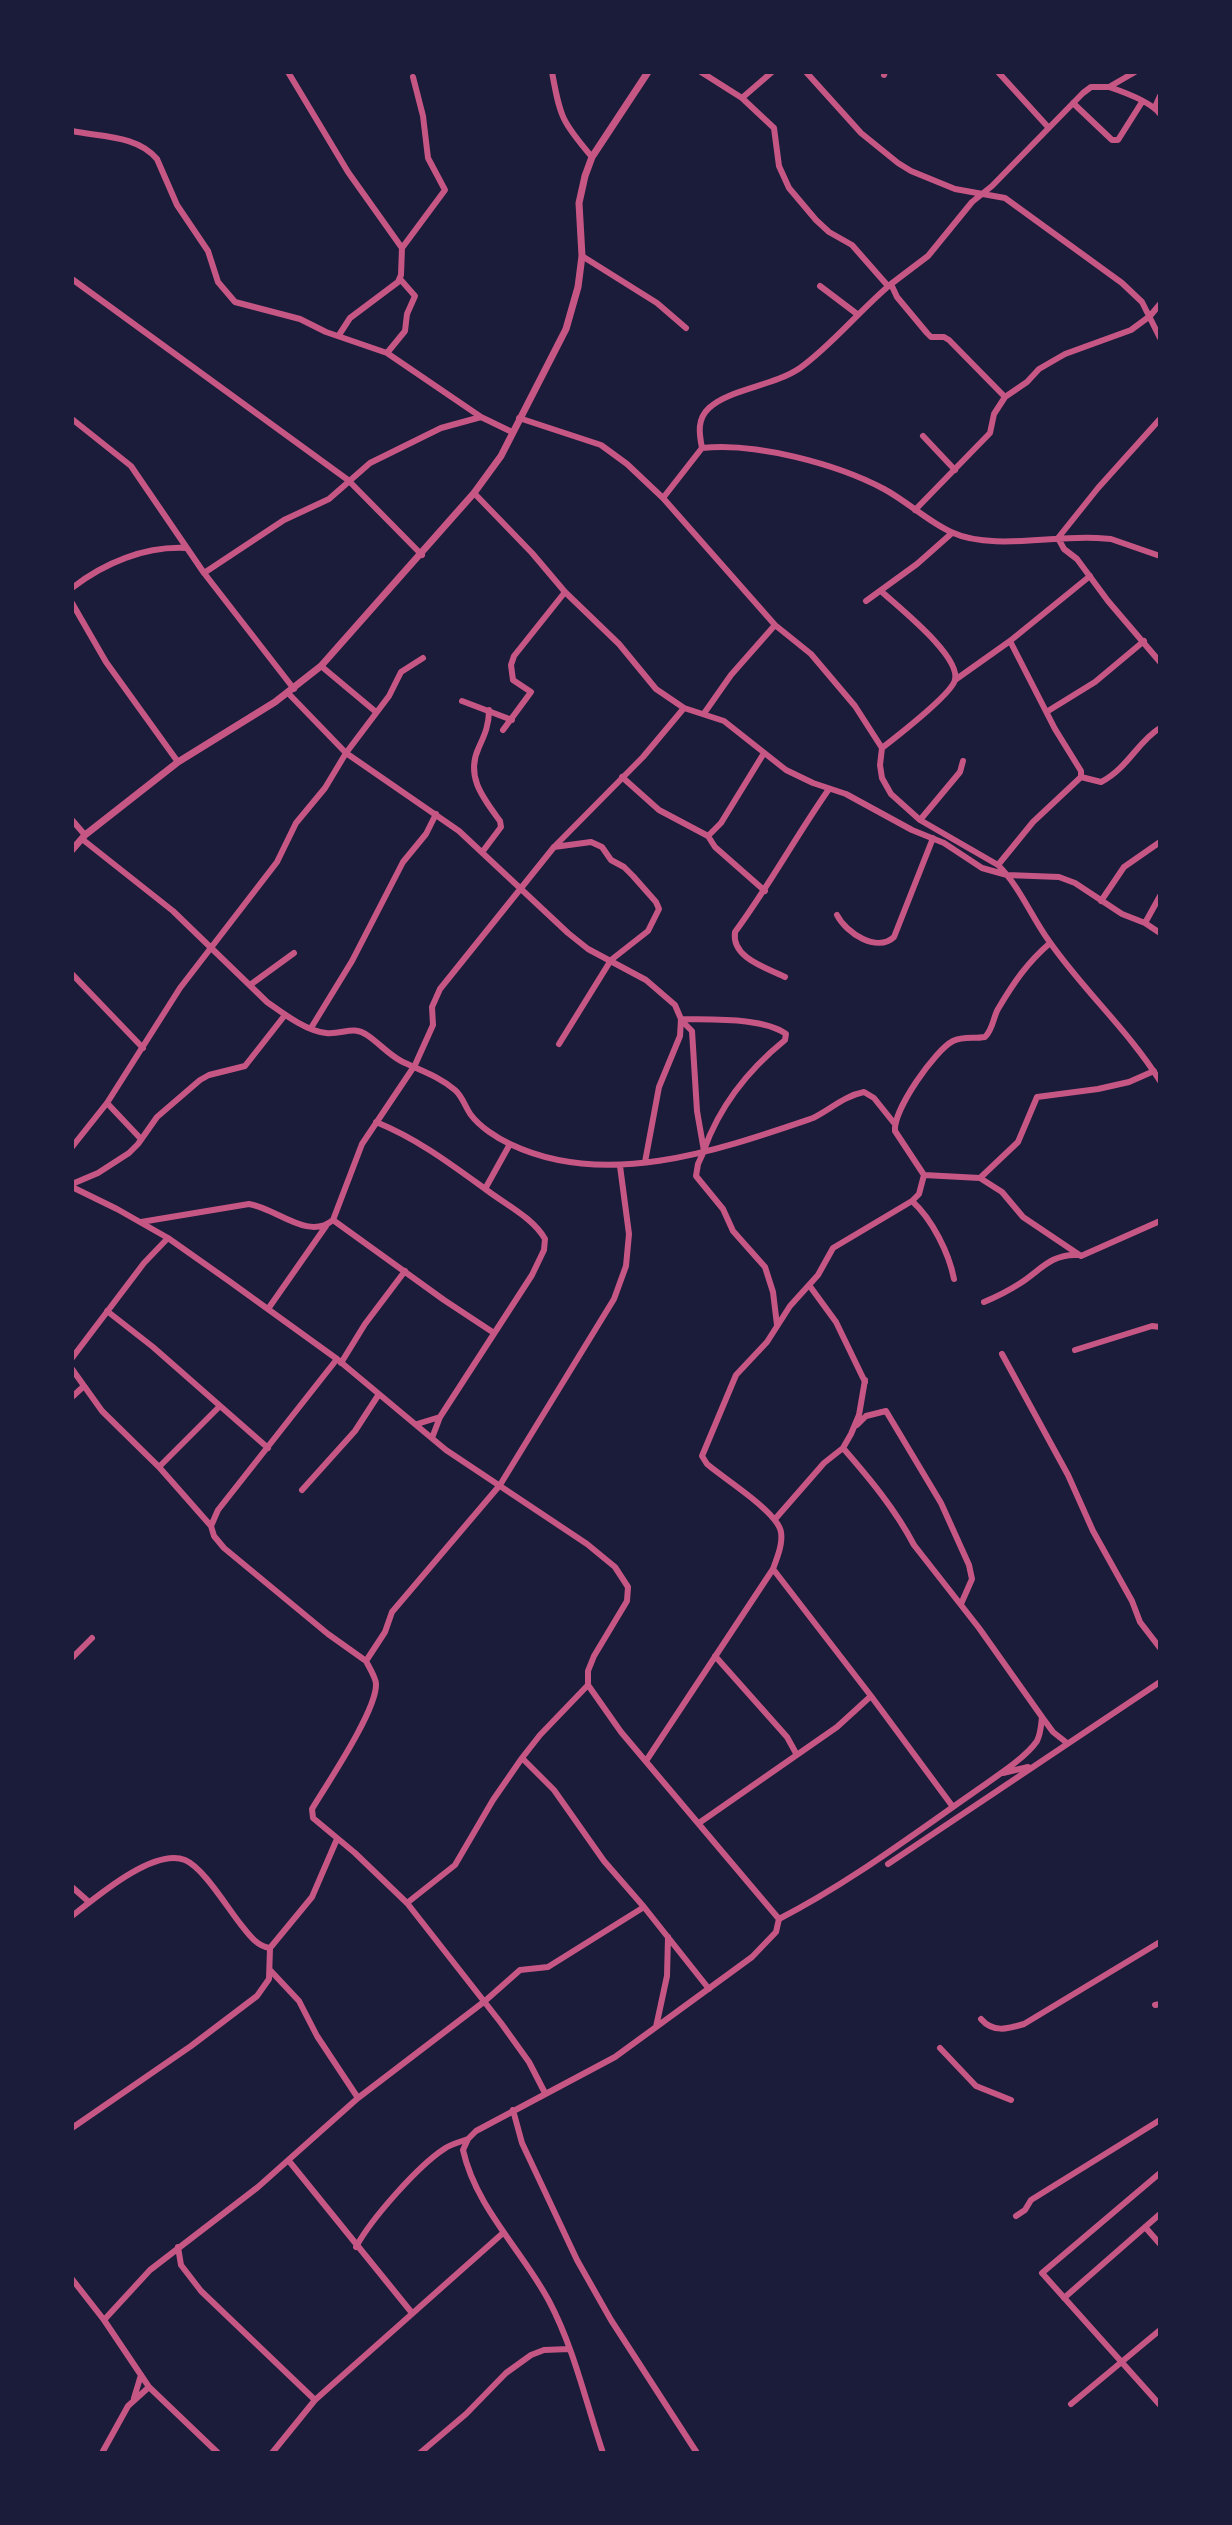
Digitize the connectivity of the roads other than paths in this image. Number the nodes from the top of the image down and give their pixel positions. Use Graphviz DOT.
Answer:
graph roads {
  1 [pos="288,72"];
  2 [pos="552,72"];
  3 [pos="648,72"];
  4 [pos="701,72"];
  5 [pos="772,72"];
  6 [pos="806,72"];
  7 [pos="998,72"];
  8 [pos="1135,72"];
  9 [pos="413,77"];
  10 [pos="1109,87"];
  11 [pos="1160,96"];
  12 [pos="742,98"];
  13 [pos="1142,102"];
  14 [pos="1073,103"];
  15 [pos="1155,107"];
  16 [pos="1160,114"];
  17 [pos="1048,127"];
  18 [pos="72,131"];
  19 [pos="592,157"];
  20 [pos="982,194"];
  21 [pos="402,248"];
  22 [pos="582,256"];
  23 [pos="72,279"];
  24 [pos="400,279"];
  25 [pos="890,285"];
  26 [pos="820,286"];
  27 [pos="1160,304"];
  28 [pos="857,314"];
  29 [pos="1150,316"];
  30 [pos="686,328"];
  31 [pos="339,335"];
  32 [pos="1160,338"];
  33 [pos="387,353"];
  34 [pos="1005,397"];
  35 [pos="481,417"];
  36 [pos="519,418"];
  37 [pos="72,419"];
  38 [pos="1160,419"];
  39 [pos="512,432"];
  40 [pos="923,436"];
  41 [pos="702,448"];
  42 [pos="955,470"];
  43 [pos="348,480"];
  44 [pos="474,493"];
  45 [pos="663,498"];
  46 [pos="915,510"];
  47 [pos="952,533"];
  48 [pos="1058,538"];
  49 [pos="186,548"];
  50 [pos="422,555"];
  51 [pos="1160,556"];
  52 [pos="204,573"];
  53 [pos="1090,576"];
  54 [pos="72,588"];
  55 [pos="881,591"];
  56 [pos="565,592"];
  57 [pos="866,601"];
  58 [pos="72,603"];
  59 [pos="775,625"];
  60 [pos="1010,641"];
  61 [pos="1144,641"];
  62 [pos="423,658"];
  63 [pos="1160,662"];
  64 [pos="321,666"];
  65 [pos="955,680"];
  66 [pos="291,691"];
  67 [pos="462,701"];
  68 [pos="684,708"];
  69 [pos="489,710"];
  70 [pos="1048,711"];
  71 [pos="376,712"];
  72 [pos="705,712"];
  73 [pos="512,720"];
  74 [pos="1160,728"];
  75 [pos="503,730"];
  76 [pos="882,748"];
  77 [pos="346,753"];
  78 [pos="764,753"];
  79 [pos="963,761"];
  80 [pos="178,762"];
  81 [pos="622,777"];
  82 [pos="1081,777"];
  83 [pos="829,789"];
  84 [pos="436,814"];
  85 [pos="72,820"];
  86 [pos="920,820"];
  87 [pos="708,836"];
  88 [pos="84,837"];
  89 [pos="933,838"];
  90 [pos="1160,842"];
  91 [pos="554,847"];
  92 [pos="72,850"];
  93 [pos="483,851"];
  94 [pos="998,865"];
  95 [pos="1007,875"];
  96 [pos="521,889"];
  97 [pos="765,891"];
  98 [pos="1160,896"];
  99 [pos="1101,901"];
  100 [pos="837,915"];
  101 [pos="1145,923"];
  102 [pos="1160,933"];
  103 [pos="1050,943"];
  104 [pos="211,947"];
  105 [pos="294,953"];
  106 [pos="611,960"];
  107 [pos="72,974"];
  108 [pos="785,977"];
  109 [pos="250,985"];
  110 [pos="285,1015"];
  111 [pos="681,1019"];
  112 [pos="311,1028"];
  113 [pos="559,1044"];
  114 [pos="143,1048"];
  115 [pos="415,1065"];
  116 [pos="1154,1071"];
  117 [pos="1160,1081"];
  118 [pos="107,1103"];
  119 [pos="376,1122"];
  120 [pos="894,1123"];
  121 [pos="141,1139"];
  122 [pos="510,1144"];
  123 [pos="72,1147"];
  124 [pos="704,1151"];
  125 [pos="645,1162"];
  126 [pos="620,1166"];
  127 [pos="924,1175"];
  128 [pos="980,1178"];
  129 [pos="72,1186"];
  130 [pos="485,1189"];
  131 [pos="912,1201"];
  132 [pos="333,1220"];
  133 [pos="1160,1221"];
  134 [pos="141,1222"];
  135 [pos="326,1226"];
  136 [pos="168,1238"];
  137 [pos="1081,1256"];
  138 [pos="405,1271"];
  139 [pos="954,1279"];
  140 [pos="809,1285"];
  141 [pos="984,1302"];
  142 [pos="268,1309"];
  143 [pos="107,1311"];
  144 [pos="777,1325"];
  145 [pos="1160,1327"];
  146 [pos="494,1333"];
  147 [pos="1075,1350"];
  148 [pos="1002,1354"];
  149 [pos="72,1358"];
  150 [pos="339,1361"];
  151 [pos="72,1369"];
  152 [pos="84,1386"];
  153 [pos="379,1394"];
  154 [pos="72,1397"];
  155 [pos="220,1406"];
  156 [pos="440,1417"];
  157 [pos="417,1424"];
  158 [pos="857,1425"];
  159 [pos="432,1438"];
  160 [pos="268,1448"];
  161 [pos="843,1448"];
  162 [pos="159,1467"];
  163 [pos="500,1485"];
  164 [pos="302,1490"];
  165 [pos="776,1518"];
  166 [pos="211,1526"];
  167 [pos="773,1569"];
  168 [pos="961,1604"];
  169 [pos="92,1638"];
  170 [pos="1160,1648"];
  171 [pos="715,1656"];
  172 [pos="72,1658"];
  173 [pos="366,1661"];
  174 [pos="1160,1682"];
  175 [pos="588,1685"];
  176 [pos="871,1696"];
  177 [pos="1042,1717"];
  178 [pos="1067,1743"];
  179 [pos="797,1755"];
  180 [pos="522,1758"];
  181 [pos="646,1761"];
  182 [pos="1033,1766"];
  183 [pos="1000,1773"];
  184 [pos="953,1807"];
  185 [pos="699,1823"];
  186 [pos="337,1839"];
  187 [pos="888,1864"];
  188 [pos="72,1887"];
  189 [pos="89,1902"];
  190 [pos="407,1903"];
  191 [pos="644,1907"];
  192 [pos="72,1916"];
  193 [pos="779,1919"];
  194 [pos="668,1937"];
  195 [pos="1160,1942"];
  196 [pos="270,1948"];
  197 [pos="269,1969"];
  198 [pos="709,1989"];
  199 [pos="485,2001"];
  200 [pos="981,2019"];
  201 [pos="656,2027"];
  202 [pos="940,2048"];
  203 [pos="545,2093"];
  204 [pos="358,2098"];
  205 [pos="1011,2100"];
  206 [pos="513,2110"];
  207 [pos="1160,2120"];
  208 [pos="72,2128"];
  209 [pos="468,2139"];
  210 [pos="289,2161"];
  211 [pos="1160,2173"];
  212 [pos="1160,2214"];
  213 [pos="1016,2216"];
  214 [pos="1145,2227"];
  215 [pos="503,2233"];
  216 [pos="1160,2244"];
  217 [pos="178,2247"];
  218 [pos="356,2247"];
  219 [pos="72,2279"];
  220 [pos="1064,2298"];
  221 [pos="412,2313"];
  222 [pos="104,2320"];
  223 [pos="1160,2330"];
  224 [pos="569,2349"];
  225 [pos="1120,2363"];
  226 [pos="141,2375"];
  227 [pos="149,2387"];
  228 [pos="134,2398"];
  229 [pos="315,2400"];
  230 [pos="1071,2404"];
  231 [pos="1160,2405"];
  232 [pos="102,2453"];
  233 [pos="218,2453"];
  234 [pos="272,2453"];
  235 [pos="420,2453"];
  236 [pos="603,2453"];
  237 [pos="697,2453"];
  1 -- 21 [label="street"];
  2 -- 19 [label="street"];
  3 -- 19 [label="street"];
  4 -- 12 [label="street"];
  5 -- 12 [label="street"];
  6 -- 20 [label="street"];
  7 -- 17 [label="street"];
  8 -- 10 [label="street"];
  9 -- 21 [label="street"];
  10 -- 13 [label="street"];
  10 -- 14 [label="street"];
  11 -- 15 [label="street"];
  12 -- 25 [label="street"];
  13 -- 14 [label="street"];
  13 -- 15 [label="street"];
  14 -- 17 [label="street"];
  15 -- 16 [label="street"];
  17 -- 20 [label="street"];
  18 -- 31 [label="street"];
  19 -- 22 [label="street"];
  20 -- 25 [label="street"];
  20 -- 29 [label="street"];
  21 -- 24 [label="street"];
  22 -- 30 [label="street"];
  22 -- 36 [label="street"];
  23 -- 43 [label="street"];
  24 -- 31 [label="street"];
  24 -- 33 [label="street"];
  25 -- 28 [label="street"];
  25 -- 34 [label="street"];
  26 -- 28 [label="street"];
  27 -- 29 [label="street"];
  28 -- 41 [label="street"];
  29 -- 32 [label="street"];
  29 -- 34 [label="street"];
  31 -- 33 [label="street"];
  33 -- 35 [label="street"];
  34 -- 42 [label="street"];
  35 -- 39 [label="street"];
  35 -- 43 [label="street"];
  36 -- 39 [label="street"];
  36 -- 45 [label="street"];
  37 -- 49 [label="street"];
  38 -- 48 [label="street"];
  39 -- 44 [label="street"];
  40 -- 42 [label="street"];
  41 -- 45 [label="street"];
  41 -- 46 [label="street"];
  42 -- 46 [label="street"];
  43 -- 50 [label="street"];
  43 -- 52 [label="street"];
  44 -- 50 [label="street"];
  44 -- 56 [label="street"];
  45 -- 59 [label="street"];
  46 -- 47 [label="street"];
  47 -- 48 [label="street"];
  47 -- 55 [label="street"];
  48 -- 51 [label="street"];
  48 -- 53 [label="street"];
  49 -- 52 [label="street"];
  49 -- 54 [label="street"];
  50 -- 64 [label="street"];
  52 -- 66 [label="street"];
  53 -- 60 [label="street"];
  53 -- 61 [label="street"];
  55 -- 57 [label="street"];
  55 -- 65 [label="street"];
  56 -- 68 [label="street"];
  56 -- 73 [label="street"];
  58 -- 80 [label="street"];
  59 -- 72 [label="street"];
  59 -- 76 [label="street"];
  60 -- 65 [label="street"];
  60 -- 70 [label="street"];
  61 -- 63 [label="street"];
  61 -- 70 [label="street"];
  62 -- 71 [label="street"];
  64 -- 66 [label="street"];
  64 -- 71 [label="street"];
  65 -- 76 [label="street"];
  66 -- 77 [label="street"];
  66 -- 80 [label="street"];
  67 -- 69 [label="street"];
  68 -- 72 [label="street"];
  68 -- 81 [label="street"];
  69 -- 73 [label="street"];
  69 -- 93 [label="street"];
  70 -- 82 [label="street"];
  71 -- 77 [label="street"];
  72 -- 78 [label="street"];
  73 -- 75 [label="street"];
  74 -- 82 [label="street"];
  76 -- 86 [label="street"];
  77 -- 84 [label="street"];
  77 -- 104 [label="street"];
  78 -- 83 [label="street"];
  78 -- 87 [label="street"];
  79 -- 86 [label="street"];
  80 -- 88 [label="street"];
  81 -- 87 [label="street"];
  81 -- 91 [label="street"];
  82 -- 94 [label="street"];
  83 -- 89 [label="street"];
  83 -- 97 [label="street"];
  84 -- 93 [label="street"];
  84 -- 112 [label="street"];
  85 -- 88 [label="street"];
  86 -- 94 [label="street"];
  87 -- 97 [label="street"];
  88 -- 92 [label="street"];
  88 -- 104 [label="street"];
  89 -- 95 [label="street"];
  89 -- 100 [label="street"];
  90 -- 99 [label="street"];
  91 -- 96 [label="street"];
  91 -- 106 [label="street"];
  93 -- 96 [label="street"];
  94 -- 95 [label="street"];
  95 -- 99 [label="street"];
  95 -- 103 [label="street"];
  96 -- 106 [label="street"];
  96 -- 115 [label="street"];
  97 -- 108 [label="street"];
  98 -- 101 [label="street"];
  99 -- 101 [label="street"];
  101 -- 102 [label="street"];
  103 -- 116 [label="street"];
  103 -- 120 [label="street"];
  104 -- 109 [label="street"];
  104 -- 114 [label="street"];
  105 -- 109 [label="street"];
  106 -- 111 [label="street"];
  106 -- 113 [label="street"];
  107 -- 114 [label="street"];
  109 -- 110 [label="street"];
  110 -- 112 [label="street"];
  110 -- 121 [label="street"];
  111 -- 124 [label="street"];
  111 -- 124 [label="street"];
  111 -- 125 [label="street"];
  112 -- 115 [label="street"];
  114 -- 118 [label="street"];
  115 -- 119 [label="street"];
  115 -- 122 [label="street"];
  116 -- 117 [label="street"];
  116 -- 128 [label="street"];
  118 -- 121 [label="street"];
  118 -- 123 [label="street"];
  119 -- 130 [label="street"];
  119 -- 132 [label="street"];
  120 -- 124 [label="street"];
  120 -- 127 [label="street"];
  121 -- 129 [label="street"];
  122 -- 126 [label="street"];
  122 -- 130 [label="street"];
  124 -- 125 [label="street"];
  124 -- 144 [label="street"];
  125 -- 126 [label="street"];
  126 -- 163 [label="street"];
  127 -- 128 [label="street"];
  127 -- 131 [label="street"];
  128 -- 137 [label="street"];
  129 -- 134 [label="street"];
  130 -- 146 [label="street"];
  131 -- 139 [label="street"];
  131 -- 140 [label="street"];
  132 -- 135 [label="street"];
  132 -- 138 [label="street"];
  133 -- 137 [label="street"];
  134 -- 135 [label="street"];
  134 -- 136 [label="street"];
  135 -- 142 [label="street"];
  136 -- 142 [label="street"];
  136 -- 143 [label="street"];
  137 -- 141 [label="street"];
  138 -- 146 [label="street"];
  138 -- 150 [label="street"];
  140 -- 144 [label="street"];
  140 -- 158 [label="street"];
  142 -- 150 [label="street"];
  143 -- 149 [label="street"];
  143 -- 155 [label="street"];
  144 -- 165 [label="street"];
  145 -- 147 [label="street"];
  146 -- 156 [label="street"];
  148 -- 170 [label="street"];
  150 -- 153 [label="street"];
  150 -- 160 [label="street"];
  151 -- 152 [label="street"];
  152 -- 154 [label="street"];
  152 -- 162 [label="street"];
  153 -- 157 [label="street"];
  153 -- 164 [label="street"];
  155 -- 160 [label="street"];
  155 -- 162 [label="street"];
  156 -- 157 [label="street"];
  156 -- 159 [label="street"];
  157 -- 159 [label="street"];
  158 -- 161 [label="street"];
  158 -- 168 [label="street"];
  159 -- 163 [label="street"];
  160 -- 166 [label="street"];
  161 -- 165 [label="street"];
  161 -- 168 [label="street"];
  162 -- 166 [label="street"];
  163 -- 173 [label="street"];
  163 -- 175 [label="street"];
  165 -- 167 [label="street"];
  166 -- 173 [label="street"];
  167 -- 171 [label="street"];
  167 -- 176 [label="street"];
  168 -- 177 [label="street"];
  169 -- 172 [label="street"];
  171 -- 179 [label="street"];
  171 -- 181 [label="street"];
  173 -- 186 [label="street"];
  174 -- 178 [label="street"];
  175 -- 180 [label="street"];
  175 -- 181 [label="street"];
  176 -- 179 [label="street"];
  176 -- 184 [label="street"];
  177 -- 178 [label="street"];
  177 -- 183 [label="street"];
  178 -- 182 [label="street"];
  179 -- 185 [label="street"];
  180 -- 190 [label="street"];
  180 -- 191 [label="street"];
  181 -- 185 [label="street"];
  182 -- 183 [label="street"];
  182 -- 187 [label="street"];
  183 -- 184 [label="street"];
  184 -- 193 [label="street"];
  185 -- 193 [label="street"];
  186 -- 190 [label="street"];
  186 -- 196 [label="street"];
  188 -- 189 [label="street"];
  189 -- 192 [label="street"];
  189 -- 196 [label="street"];
  190 -- 199 [label="street"];
  191 -- 194 [label="street"];
  191 -- 199 [label="street"];
  193 -- 198 [label="street"];
  194 -- 198 [label="street"];
  194 -- 201 [label="street"];
  195 -- 200 [label="street"];
  196 -- 197 [label="street"];
  197 -- 204 [label="street"];
  197 -- 208 [label="street"];
  198 -- 201 [label="street"];
  199 -- 203 [label="street"];
  199 -- 204 [label="street"];
  201 -- 203 [label="street"];
  202 -- 205 [label="street"];
  203 -- 206 [label="street"];
  204 -- 210 [label="street"];
  206 -- 209 [label="street"];
  206 -- 237 [label="street"];
  207 -- 213 [label="street"];
  209 -- 215 [label="street"];
  209 -- 218 [label="street"];
  210 -- 217 [label="street"];
  210 -- 218 [label="street"];
  211 -- 220 [label="street"];
  212 -- 214 [label="street"];
  214 -- 216 [label="street"];
  214 -- 220 [label="street"];
  215 -- 221 [label="street"];
  215 -- 224 [label="street"];
  217 -- 222 [label="street"];
  217 -- 229 [label="street"];
  218 -- 221 [label="street"];
  219 -- 222 [label="street"];
  220 -- 225 [label="street"];
  221 -- 229 [label="street"];
  222 -- 226 [label="street"];
  223 -- 225 [label="street"];
  224 -- 235 [label="street"];
  224 -- 236 [label="street"];
  225 -- 230 [label="street"];
  225 -- 231 [label="street"];
  226 -- 227 [label="street"];
  226 -- 228 [label="street"];
  227 -- 228 [label="street"];
  227 -- 233 [label="street"];
  228 -- 232 [label="street"];
  229 -- 234 [label="street"];
}
